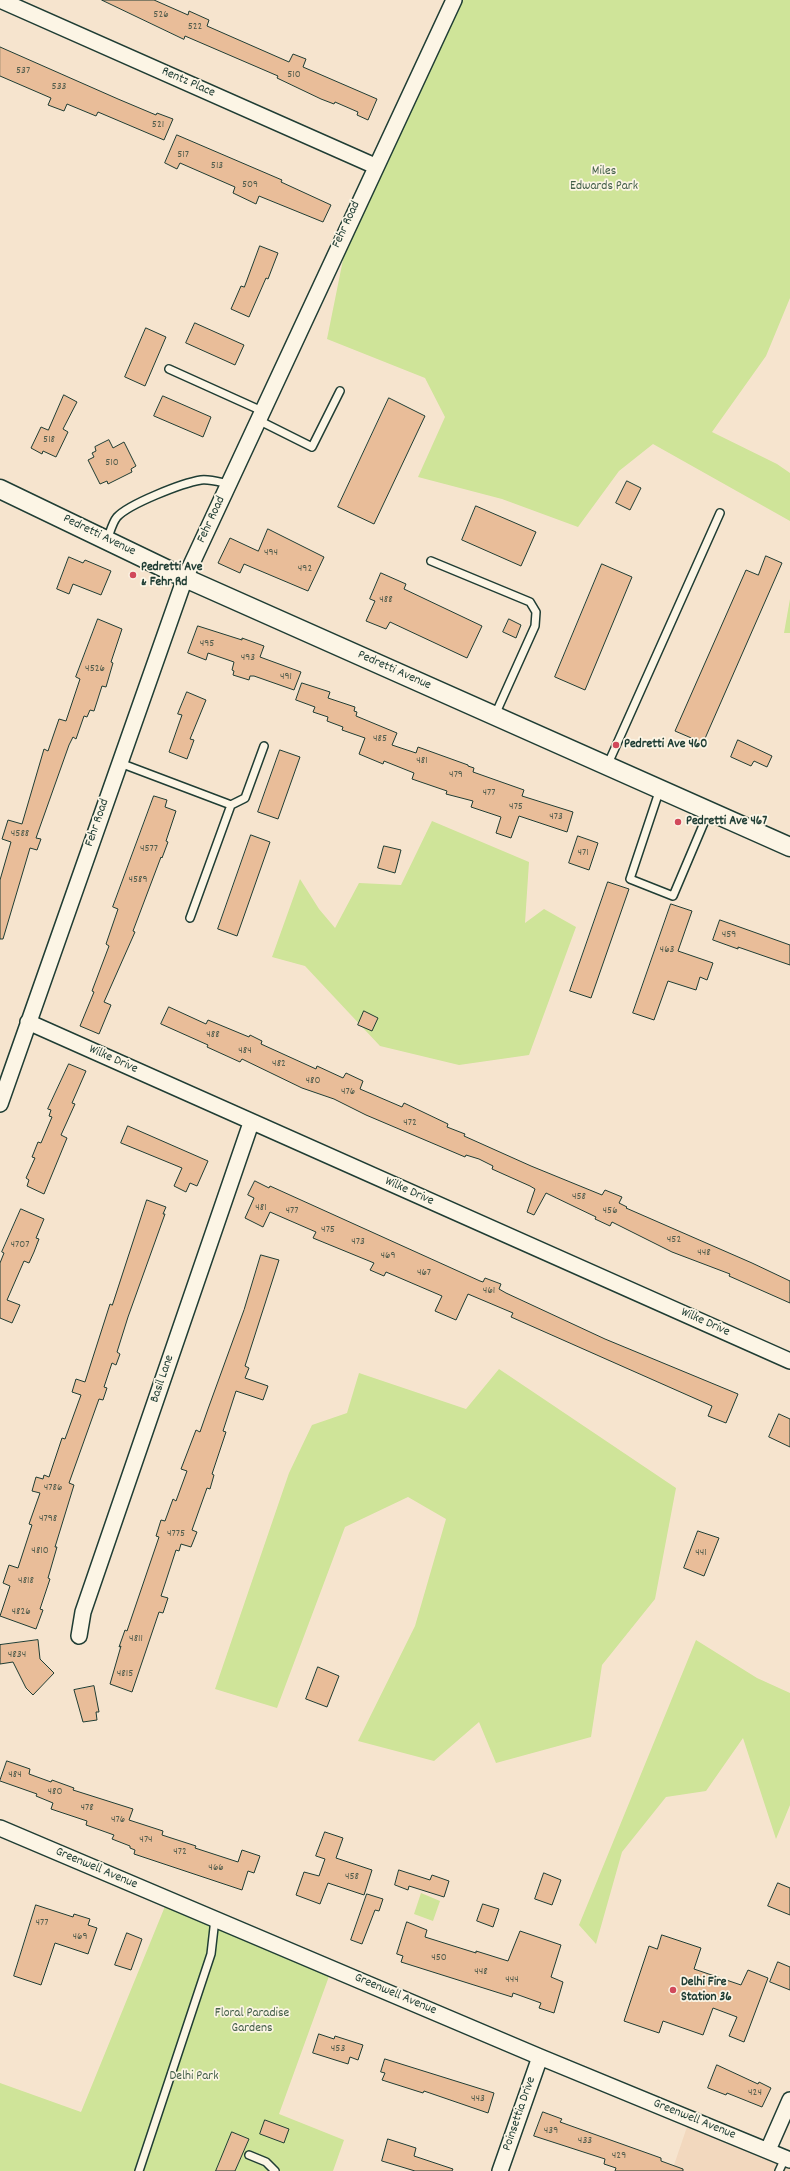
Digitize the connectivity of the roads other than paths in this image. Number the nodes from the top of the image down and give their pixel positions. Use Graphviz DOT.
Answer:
graph roads {
  1 [pos="0,0"];
  2 [pos="454,0"];
  3 [pos="375,166"];
  4 [pos="169,369"];
  5 [pos="340,391"];
  6 [pos="260,416"];
  7 [pos="228,484"];
  8 [pos="0,489"];
  9 [pos="720,513"];
  10 [pos="107,540"];
  11 [pos="431,561"];
  12 [pos="185,578"];
  13 [pos="495,716"];
  14 [pos="264,746"];
  15 [pos="120,763"];
  16 [pos="607,766"];
  17 [pos="660,789"];
  18 [pos="231,805"];
  19 [pos="709,811"];
  20 [pos="790,847"];
  21 [pos="190,918"];
  22 [pos="28,1022"];
  23 [pos="0,1104"];
  24 [pos="251,1123"];
  25 [pos="790,1361"];
  26 [pos="79,1636"];
  27 [pos="0,1828"];
  28 [pos="215,1919"];
  29 [pos="540,2057"];
  30 [pos="790,2100"];
  31 [pos="768,2150"];
  32 [pos="249,2155"];
  33 [pos="785,2163"];
  34 [pos="139,2171"];
  35 [pos="275,2171"];
  36 [pos="500,2171"];
  1 -- 3 [label="street, Rentz Place"];
  2 -- 3 [label="street, Fehr Road"];
  3 -- 6 [label="street, Fehr Road"];
  4 -- 6 [label="lane"];
  5 -- 6 [label="lane"];
  6 -- 7 [label="street, Fehr Road"];
  7 -- 10 [label="lane"];
  7 -- 12 [label="street, Fehr Road"];
  8 -- 10 [label="street, Pedretti Avenue"];
  9 -- 16 [label="lane"];
  10 -- 12 [label="street, Pedretti Avenue"];
  11 -- 13 [label="lane"];
  12 -- 13 [label="street, Pedretti Avenue"];
  12 -- 15 [label="street, Fehr Road"];
  13 -- 16 [label="street, Pedretti Avenue"];
  14 -- 18 [label="lane"];
  15 -- 18 [label="lane"];
  15 -- 22 [label="street, Fehr Road"];
  16 -- 17 [label="street, Pedretti Avenue"];
  17 -- 19 [label="street, Pedretti Avenue"];
  17 -- 19 [label="lane"];
  18 -- 21 [label="lane"];
  19 -- 20 [label="street, Pedretti Avenue"];
  22 -- 23 [label="street, Fehr Road"];
  22 -- 24 [label="street, Wilke Drive"];
  24 -- 25 [label="street, Wilke Drive"];
  24 -- 26 [label="street, Basil Lane"];
  27 -- 28 [label="street, Greenwell Avenue"];
  28 -- 29 [label="street, Greenwell Avenue"];
  28 -- 34 [label="lane"];
  29 -- 31 [label="street, Greenwell Avenue"];
  29 -- 36 [label="street, Poinsettia Drive"];
  30 -- 31 [label="street"];
  31 -- 33 [label="street, Greenwell Avenue"];
  32 -- 35 [label="lane"];
}
